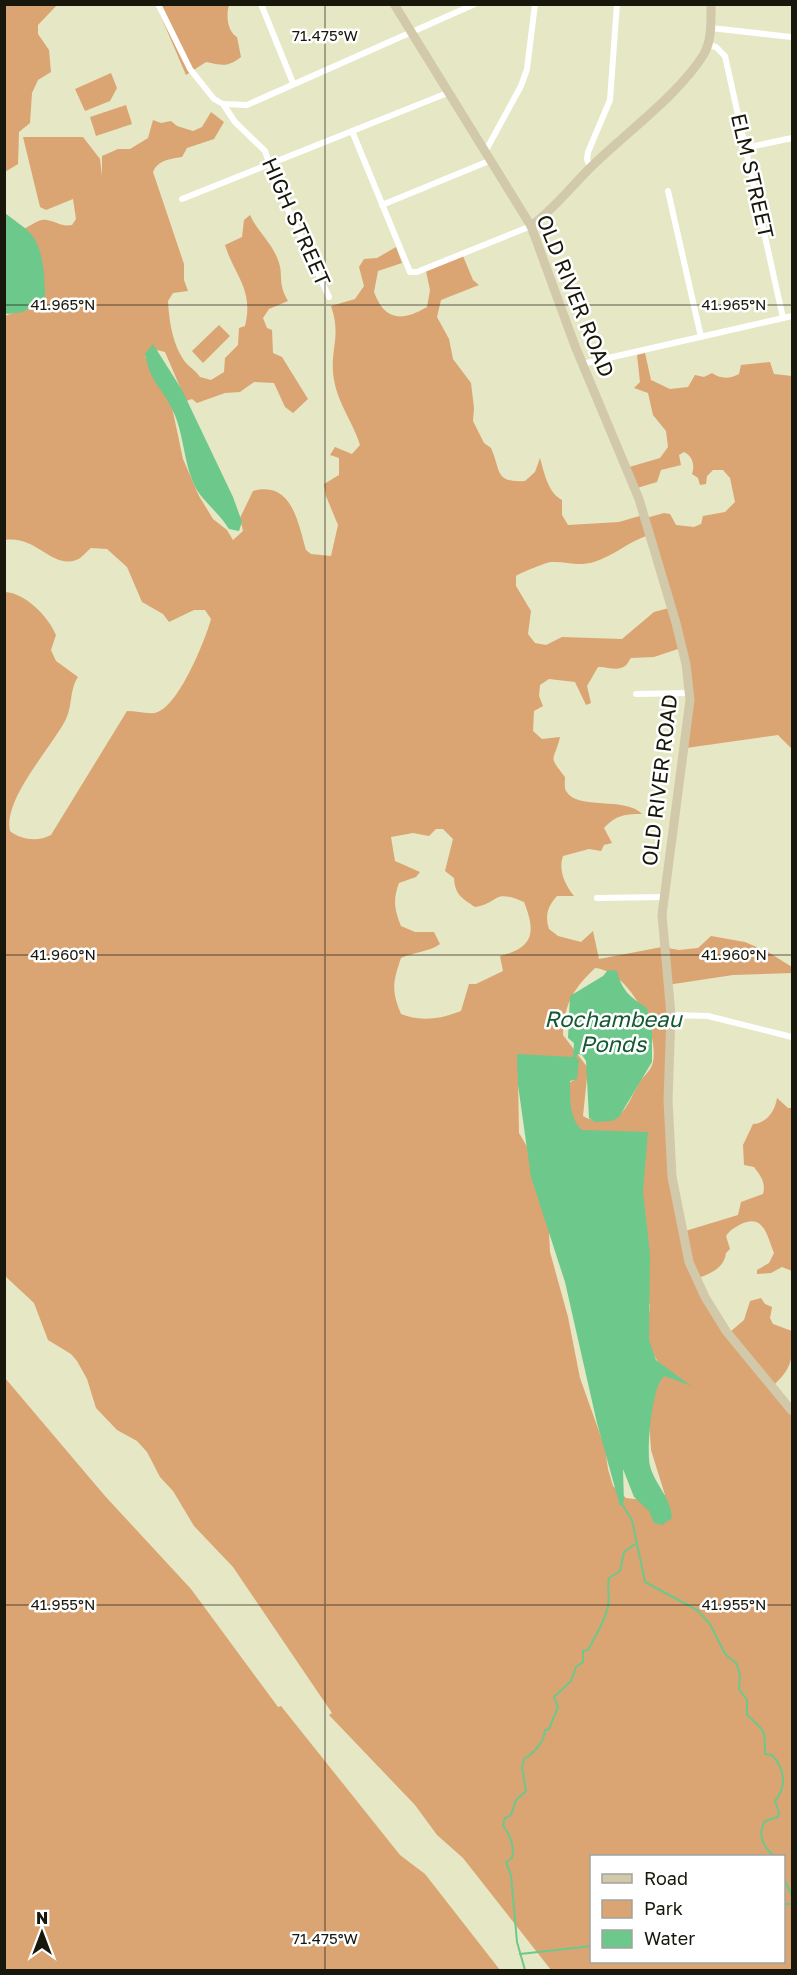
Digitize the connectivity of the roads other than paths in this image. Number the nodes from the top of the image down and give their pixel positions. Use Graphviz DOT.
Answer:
graph roads {
  1 [pos="158,4"];
  2 [pos="261,4"];
  3 [pos="394,4"];
  4 [pos="476,4"];
  5 [pos="535,4"];
  6 [pos="617,4"];
  7 [pos="711,4"];
  8 [pos="711,28"];
  9 [pos="412,34"];
  10 [pos="792,37"];
  11 [pos="708,45"];
  12 [pos="293,83"];
  13 [pos="450,92"];
  14 [pos="223,104"];
  15 [pos="351,131"];
  16 [pos="792,138"];
  17 [pos="745,148"];
  18 [pos="487,157"];
  19 [pos="271,164"];
  20 [pos="590,168"];
  21 [pos="668,190"];
  22 [pos="182,199"];
  23 [pos="382,205"];
  24 [pos="531,226"];
  25 [pos="329,297"];
  26 [pos="792,316"];
  27 [pos="783,318"];
  28 [pos="701,337"];
  29 [pos="582,364"];
  30 [pos="690,693"];
  31 [pos="636,694"];
  32 [pos="664,897"];
  33 [pos="597,898"];
  34 [pos="671,1015"];
  35 [pos="792,1037"];
  36 [pos="792,1411"];
  1 -- 14 [label="street, HIGH STREET"];
  2 -- 12 [label="street"];
  3 -- 9 [label="main road, OLD RIVER ROAD"];
  4 -- 9 [label="street"];
  5 -- 18 [label="street"];
  6 -- 20 [label="street"];
  7 -- 8 [label="main road"];
  8 -- 10 [label="street"];
  8 -- 11 [label="main road"];
  9 -- 12 [label="street"];
  9 -- 13 [label="main road, OLD RIVER ROAD"];
  11 -- 17 [label="street, ELM STREET"];
  11 -- 20 [label="main road"];
  12 -- 14 [label="street"];
  13 -- 15 [label="street"];
  13 -- 18 [label="main road, OLD RIVER ROAD"];
  14 -- 19 [label="street, HIGH STREET"];
  15 -- 19 [label="street"];
  15 -- 23 [label="street"];
  16 -- 17 [label="street"];
  17 -- 27 [label="street, ELM STREET"];
  18 -- 23 [label="street"];
  18 -- 24 [label="main road, OLD RIVER ROAD"];
  19 -- 22 [label="street"];
  19 -- 25 [label="street, HIGH STREET"];
  20 -- 24 [label="main road"];
  21 -- 28 [label="street"];
  23 -- 24 [label="street"];
  24 -- 29 [label="main road, OLD RIVER ROAD"];
  26 -- 27 [label="street"];
  27 -- 28 [label="street"];
  28 -- 29 [label="street"];
  29 -- 30 [label="main road, OLD RIVER ROAD"];
  30 -- 31 [label="street"];
  30 -- 32 [label="main road, OLD RIVER ROAD"];
  32 -- 33 [label="street"];
  32 -- 34 [label="main road, OLD RIVER ROAD"];
  34 -- 35 [label="street"];
  34 -- 36 [label="main road, OLD RIVER ROAD"];
}
